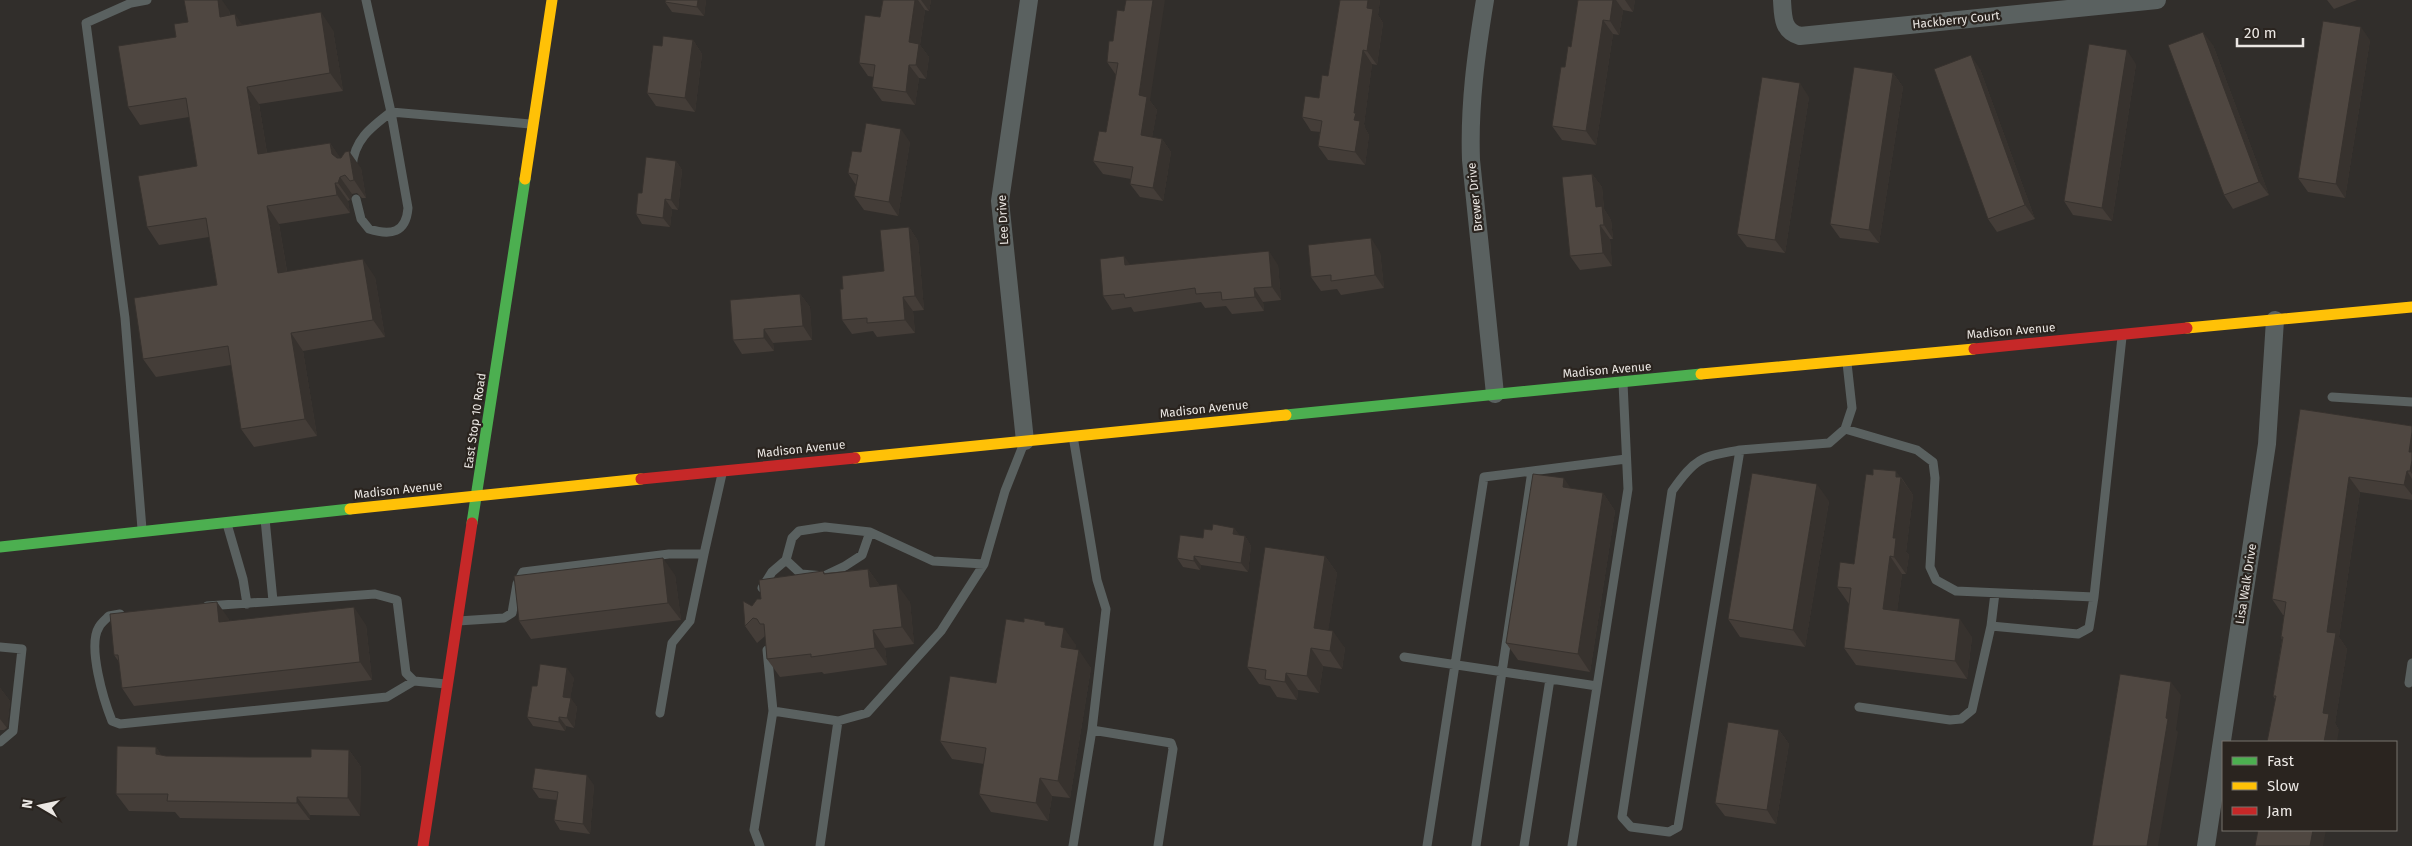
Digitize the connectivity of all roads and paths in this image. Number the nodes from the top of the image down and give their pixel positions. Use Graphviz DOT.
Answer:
graph roads {
  1 [pos="147,0"];
  2 [pos="366,0"];
  3 [pos="552,0"];
  4 [pos="1029,0"];
  5 [pos="1484,0"];
  6 [pos="1782,0"];
  7 [pos="2157,0"];
  8 [pos="390,112"];
  9 [pos="533,124"];
  10 [pos="351,170"];
  11 [pos="356,199"];
  12 [pos="2412,307"];
  13 [pos="2275,320"];
  14 [pos="2122,334"];
  15 [pos="1847,360"];
  16 [pos="1623,382"];
  17 [pos="1495,394"];
  18 [pos="2332,398"];
  19 [pos="2412,402"];
  20 [pos="1845,429"];
  21 [pos="1073,436"];
  22 [pos="1025,441"];
  23 [pos="1740,450"];
  24 [pos="1626,459"];
  25 [pos="723,471"];
  26 [pos="1532,471"];
  27 [pos="478,495"];
  28 [pos="265,519"];
  29 [pos="227,523"];
  30 [pos="143,532"];
  31 [pos="870,532"];
  32 [pos="0,547"];
  33 [pos="704,554"];
  34 [pos="786,560"];
  35 [pos="984,564"];
  36 [pos="1995,593"];
  37 [pos="760,594"];
  38 [pos="2094,597"];
  39 [pos="273,601"];
  40 [pos="247,604"];
  41 [pos="194,608"];
  42 [pos="127,614"];
  43 [pos="458,621"];
  44 [pos="1991,626"];
  45 [pos="766,642"];
  46 [pos="0,647"];
  47 [pos="1404,656"];
  48 [pos="2412,663"];
  49 [pos="1454,664"];
  50 [pos="1502,672"];
  51 [pos="1550,679"];
  52 [pos="414,681"];
  53 [pos="2409,683"];
  54 [pos="448,685"];
  55 [pos="1598,686"];
  56 [pos="1859,707"];
  57 [pos="773,712"];
  58 [pos="660,713"];
  59 [pos="838,721"];
  60 [pos="1092,730"];
  61 [pos="0,742"];
  62 [pos="423,846"];
  63 [pos="760,846"];
  64 [pos="820,846"];
  65 [pos="1073,846"];
  66 [pos="1158,846"];
  67 [pos="1426,846"];
  68 [pos="1476,846"];
  69 [pos="1524,846"];
  70 [pos="1572,846"];
  71 [pos="2206,846"];
  1 -- 30 [label="lane"];
  2 -- 8 [label="lane"];
  3 -- 9 [label="main road, East Stop 10 Road"];
  4 -- 22 [label="street, Lee Drive"];
  5 -- 17 [label="street, Brewer Drive"];
  6 -- 7 [label="street, Hackberry Court"];
  8 -- 9 [label="lane"];
  8 -- 10 [label="lane"];
  8 -- 11 [label="lane"];
  9 -- 27 [label="main road, East Stop 10 Road"];
  12 -- 13 [label="main road, Madison Avenue"];
  13 -- 14 [label="main road, Madison Avenue"];
  13 -- 71 [label="street, Lisa Walk Drive"];
  14 -- 15 [label="main road, Madison Avenue"];
  14 -- 38 [label="lane"];
  15 -- 16 [label="main road, Madison Avenue"];
  15 -- 20 [label="lane"];
  16 -- 17 [label="main road, Madison Avenue"];
  16 -- 24 [label="lane"];
  17 -- 21 [label="main road, Madison Avenue"];
  18 -- 19 [label="lane"];
  20 -- 23 [label="lane"];
  20 -- 36 [label="lane"];
  21 -- 22 [label="main road, Madison Avenue"];
  21 -- 60 [label="lane"];
  22 -- 25 [label="main road, Madison Avenue"];
  22 -- 35 [label="lane"];
  23 -- 23 [label="lane"];
  24 -- 26 [label="lane"];
  24 -- 55 [label="lane"];
  25 -- 27 [label="main road, Madison Avenue"];
  25 -- 33 [label="lane"];
  26 -- 49 [label="lane"];
  26 -- 50 [label="lane"];
  27 -- 28 [label="main road, Madison Avenue"];
  27 -- 43 [label="main road, East Stop 10 Road"];
  28 -- 29 [label="main road, Madison Avenue"];
  28 -- 39 [label="lane"];
  29 -- 30 [label="main road, Madison Avenue"];
  29 -- 40 [label="lane"];
  30 -- 32 [label="main road, Madison Avenue"];
  31 -- 34 [label="lane"];
  31 -- 34 [label="lane"];
  31 -- 35 [label="lane"];
  33 -- 43 [label="lane"];
  33 -- 58 [label="lane"];
  34 -- 37 [label="lane"];
  35 -- 59 [label="lane"];
  36 -- 38 [label="lane"];
  36 -- 44 [label="lane"];
  38 -- 44 [label="lane"];
  39 -- 40 [label="lane"];
  39 -- 52 [label="lane"];
  40 -- 41 [label="lane"];
  42 -- 52 [label="lane"];
  43 -- 54 [label="main road, East Stop 10 Road"];
  44 -- 56 [label="lane"];
  45 -- 57 [label="lane"];
  46 -- 61 [label="lane"];
  47 -- 49 [label="lane"];
  48 -- 53 [label="lane"];
  49 -- 50 [label="lane"];
  49 -- 67 [label="lane"];
  50 -- 51 [label="lane"];
  50 -- 68 [label="lane"];
  51 -- 55 [label="lane"];
  51 -- 69 [label="lane"];
  52 -- 54 [label="lane"];
  54 -- 62 [label="main road, East Stop 10 Road"];
  55 -- 70 [label="lane"];
  57 -- 59 [label="lane"];
  57 -- 63 [label="lane"];
  59 -- 64 [label="lane"];
  60 -- 65 [label="lane"];
  60 -- 66 [label="lane"];
}
